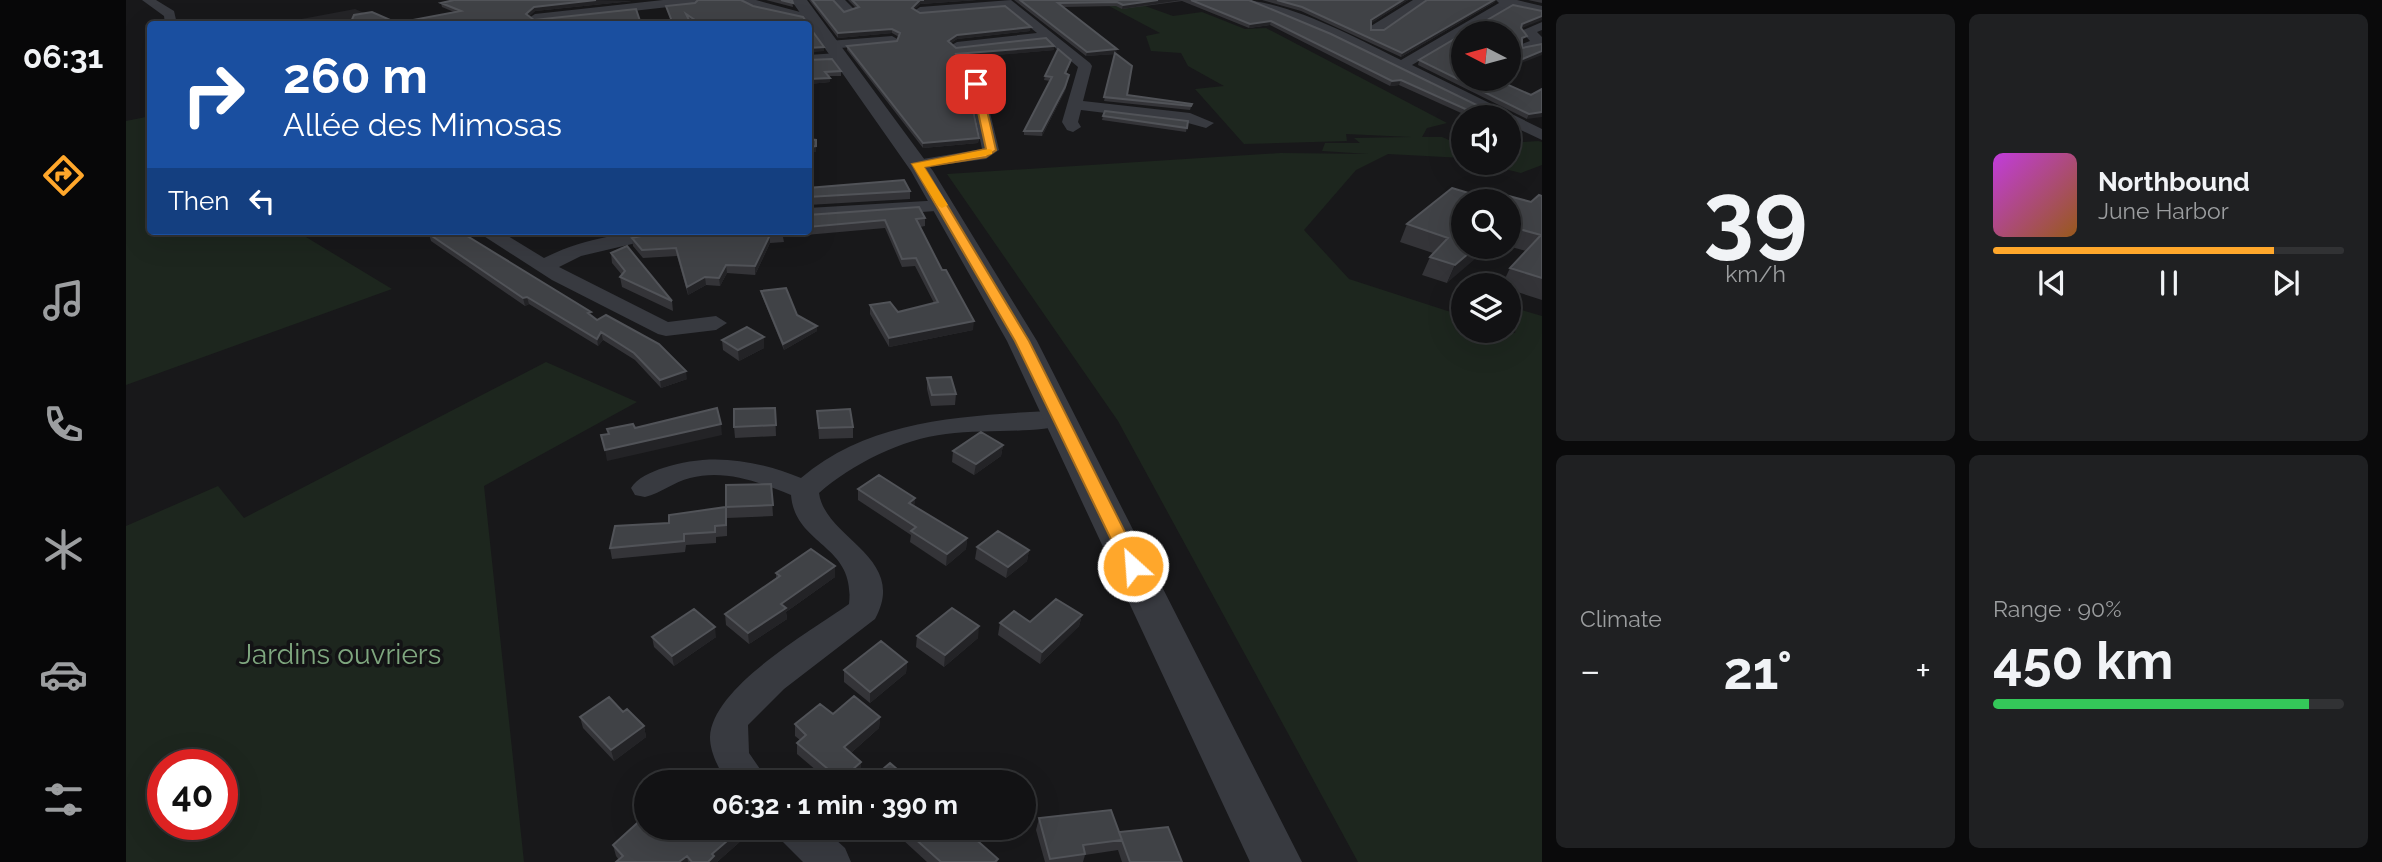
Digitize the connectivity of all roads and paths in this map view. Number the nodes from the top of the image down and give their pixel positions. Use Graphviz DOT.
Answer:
graph roads {
  1 [pos="148,0"];
  2 [pos="695,0"];
  3 [pos="745,0"];
  4 [pos="838,0"];
  5 [pos="1421,0"];
  6 [pos="1006,1"];
  7 [pos="1506,1"];
  8 [pos="1259,2"];
  9 [pos="804,5"];
  10 [pos="1542,10"];
  11 [pos="850,11"];
  12 [pos="920,11"];
  13 [pos="535,17"];
  14 [pos="171,21"];
  15 [pos="812,24"];
  16 [pos="878,25"];
  17 [pos="1542,26"];
  18 [pos="1376,29"];
  19 [pos="1050,36"];
  20 [pos="957,46"];
  21 [pos="1527,47"];
  22 [pos="825,54"];
  23 [pos="1401,66"];
  24 [pos="976,84"];
  25 [pos="1075,105"];
  26 [pos="1480,105"];
  27 [pos="1206,123"];
  28 [pos="1521,125"];
  29 [pos="1073,127"];
  30 [pos="1542,135"];
  31 [pos="918,164"];
  32 [pos="943,206"];
  33 [pos="812,214"];
  34 [pos="493,235"];
  35 [pos="645,235"];
  36 [pos="544,266"];
  37 [pos="716,323"];
  38 [pos="1062,418"];
  39 [pos="645,488"];
  40 [pos="805,489"];
  41 [pos="738,770"];
  42 [pos="808,840"];
  43 [pos="831,862"];
  44 [pos="1276,862"];
  1 -- 14 [label="street"];
  2 -- 13 [label="street"];
  3 -- 9 [label="street"];
  4 -- 11 [label="street"];
  5 -- 18 [label="street"];
  6 -- 12 [label="street"];
  6 -- 19 [label="street"];
  7 -- 10 [label="street"];
  7 -- 23 [label="street"];
  8 -- 23 [label="street"];
  15 -- 22 [label="street"];
  16 -- 22 [label="street"];
  17 -- 21 [label="street"];
  19 -- 20 [label="street"];
  19 -- 25 [label="street"];
  22 -- 31 [label="street"];
  23 -- 26 [label="street"];
  24 -- 31 [label="street"];
  25 -- 27 [label="street"];
  25 -- 29 [label="street"];
  28 -- 30 [label="street"];
  31 -- 32 [label="street"];
  32 -- 33 [label="street"];
  32 -- 38 [label="street"];
  34 -- 36 [label="street"];
  35 -- 36 [label="street"];
  36 -- 37 [label="street"];
  38 -- 40 [label="street"];
  38 -- 44 [label="street"];
  39 -- 40 [label="street"];
  40 -- 41 [label="street"];
  42 -- 43 [label="street"];
}
